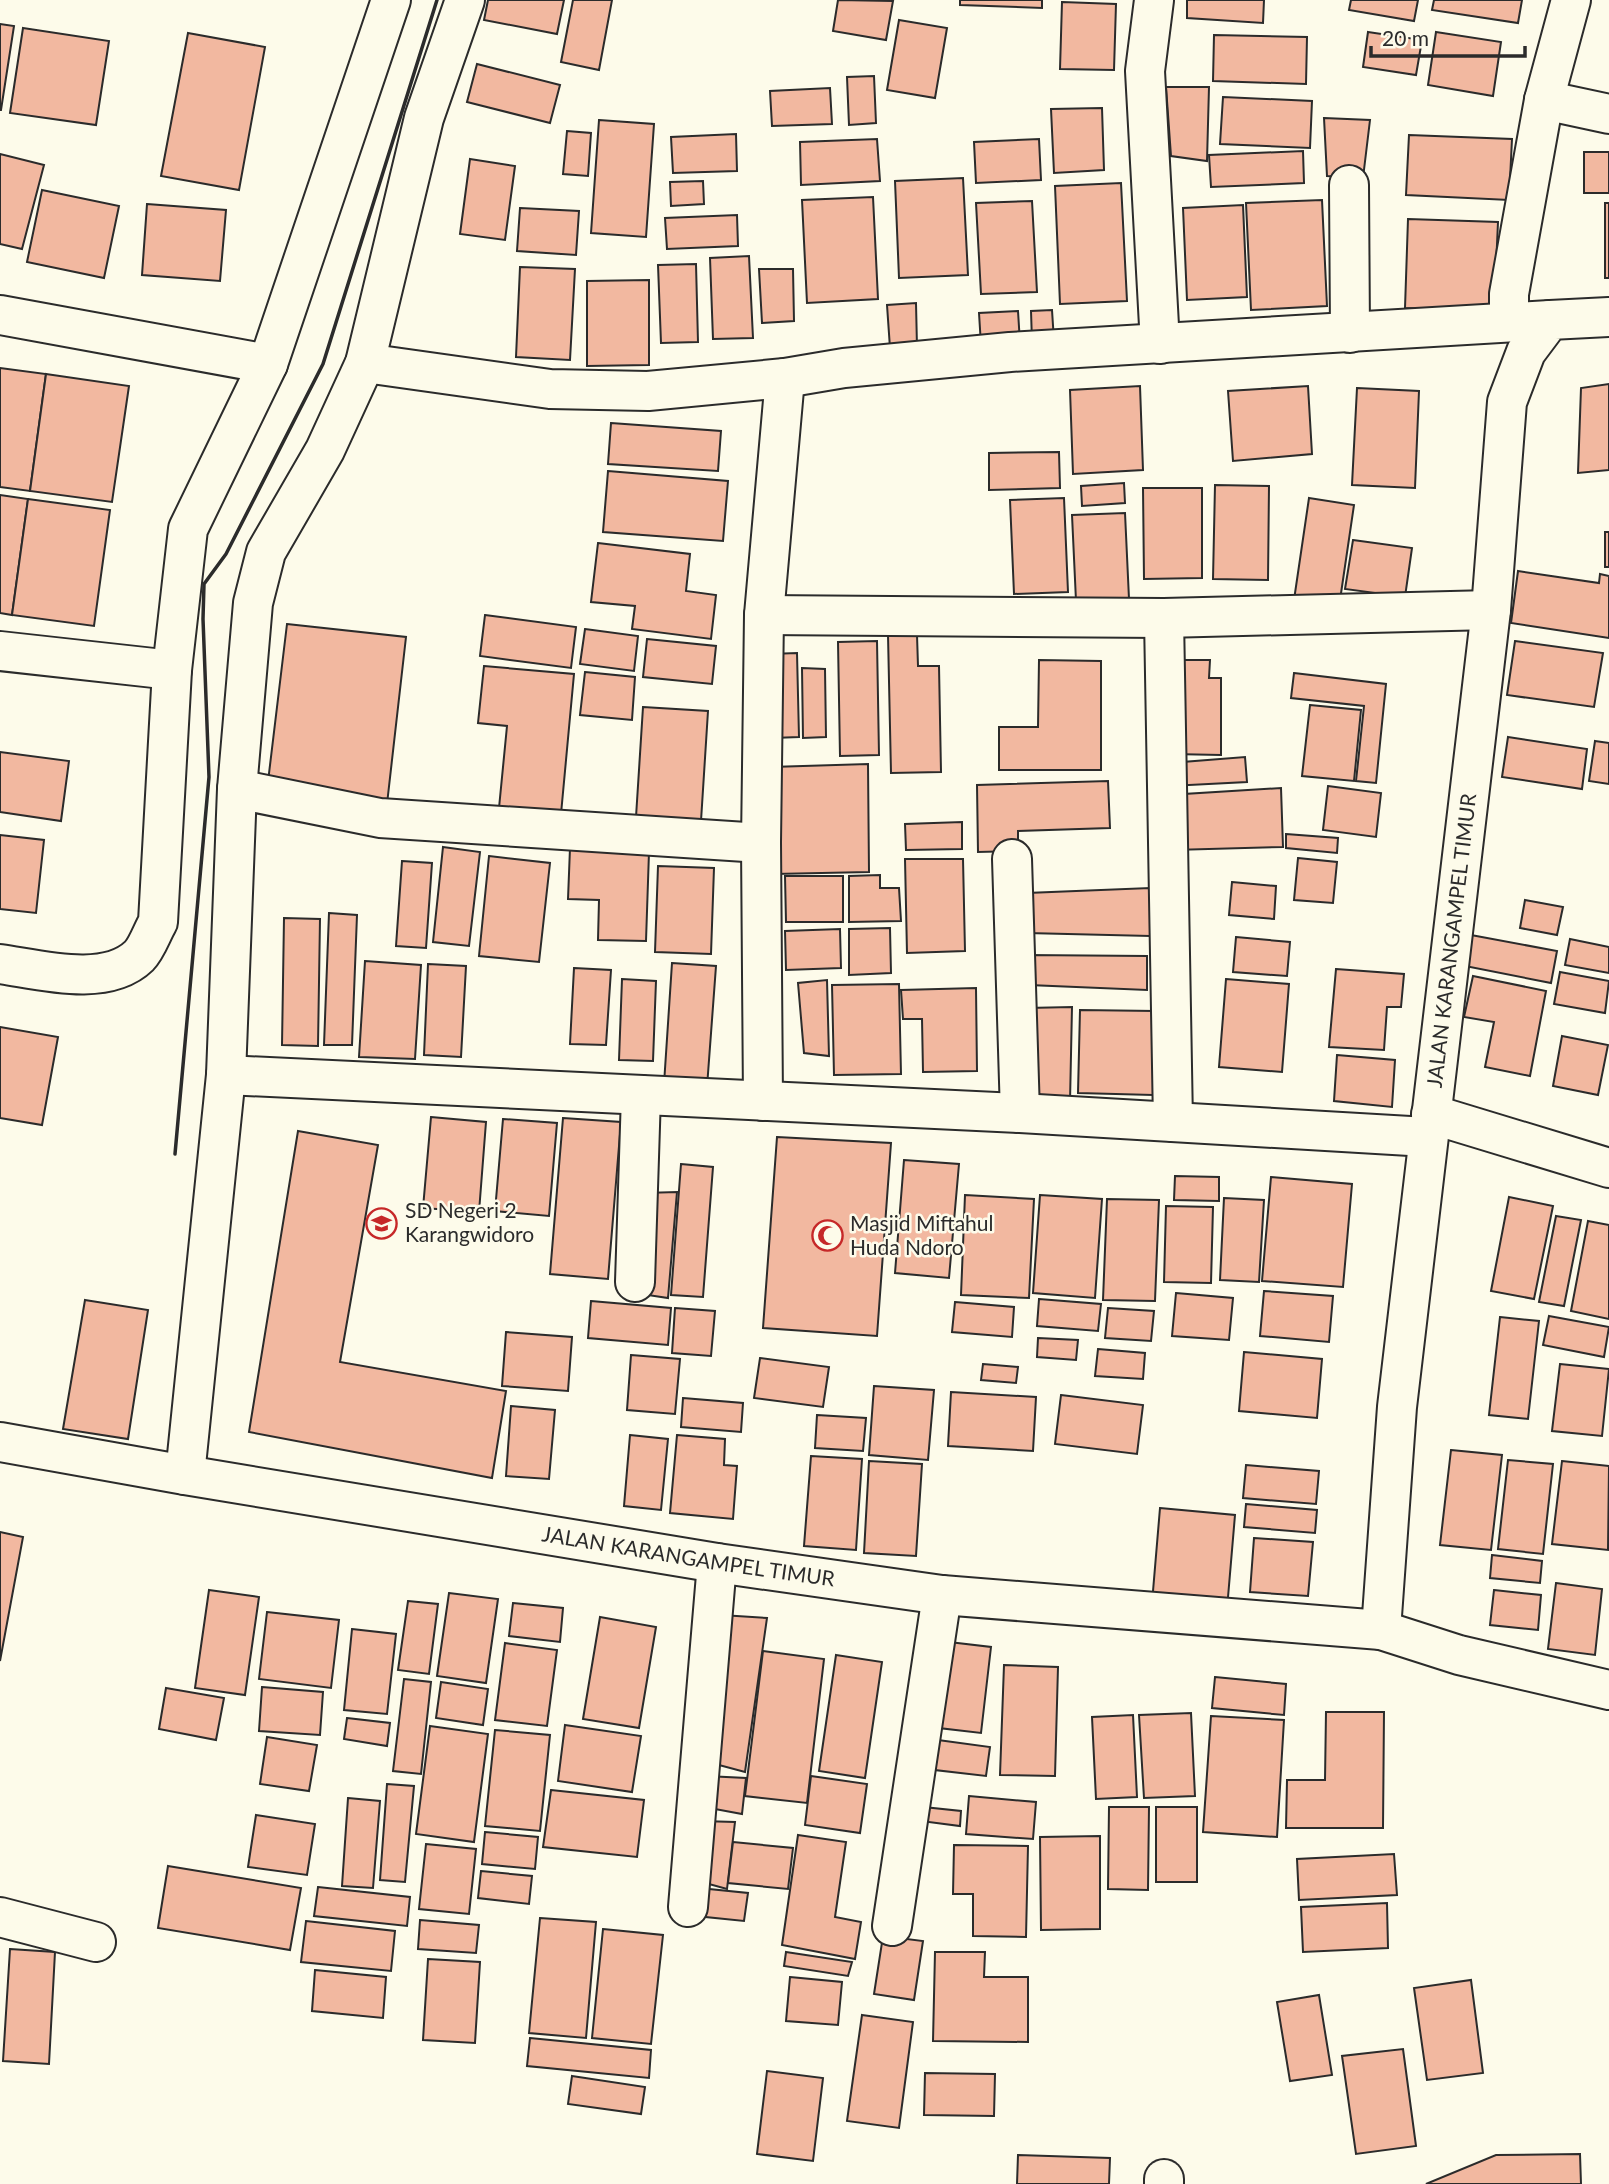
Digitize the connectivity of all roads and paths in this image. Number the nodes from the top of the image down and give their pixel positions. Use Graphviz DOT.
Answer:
graph roads {
  1 [pos="391,0"];
  2 [pos="465,0"];
  3 [pos="1154,0"];
  4 [pos="1571,0"];
  5 [pos="1544,100"];
  6 [pos="1609,114"];
  7 [pos="1349,185"];
  8 [pos="0,315"];
  9 [pos="1609,317"];
  10 [pos="1550,320"];
  11 [pos="1509,322"];
  12 [pos="1350,334"];
  13 [pos="1160,344"];
  14 [pos="365,363"];
  15 [pos="268,364"];
  16 [pos="785,378"];
  17 [pos="1491,610"];
  18 [pos="764,615"];
  19 [pos="1164,618"];
  20 [pos="0,650"];
  21 [pos="172,670"];
  22 [pos="237,789"];
  23 [pos="761,843"];
  24 [pos="1012,859"];
  25 [pos="0,964"];
  26 [pos="226,1075"];
  27 [pos="641,1096"];
  28 [pos="763,1101"];
  29 [pos="1020,1113"];
  30 [pos="1172,1122"];
  31 [pos="1429,1125"];
  32 [pos="1609,1168"];
  33 [pos="635,1282"];
  34 [pos="0,1442"];
  35 [pos="185,1475"];
  36 [pos="717,1563"];
  37 [pos="942,1595"];
  38 [pos="1381,1630"];
  39 [pos="1609,1690"];
  40 [pos="688,1907"];
  41 [pos="0,1917"];
  42 [pos="892,1926"];
  43 [pos="96,1942"];
  1 -- 15 [label="street"];
  2 -- 14 [label="street"];
  3 -- 13 [label="street"];
  4 -- 5 [label="street"];
  5 -- 6 [label="street"];
  5 -- 11 [label="street"];
  7 -- 12 [label="street"];
  8 -- 15 [label="street"];
  9 -- 10 [label="street"];
  10 -- 11 [label="street"];
  10 -- 17 [label="street, JALAN KARANGAMPEL TIMUR"];
  11 -- 12 [label="street"];
  12 -- 13 [label="street"];
  13 -- 16 [label="street"];
  14 -- 16 [label="street"];
  14 -- 22 [label="street"];
  15 -- 21 [label="street"];
  16 -- 18 [label="street"];
  17 -- 19 [label="street"];
  17 -- 31 [label="street, JALAN KARANGAMPEL TIMUR"];
  18 -- 19 [label="street"];
  18 -- 23 [label="street"];
  19 -- 30 [label="street"];
  20 -- 21 [label="street"];
  21 -- 25 [label="street"];
  22 -- 23 [label="street"];
  22 -- 26 [label="street"];
  23 -- 28 [label="street"];
  24 -- 29 [label="street"];
  26 -- 27 [label="street"];
  26 -- 35 [label="street"];
  27 -- 28 [label="street"];
  27 -- 33 [label="street"];
  28 -- 29 [label="street"];
  29 -- 30 [label="street"];
  30 -- 31 [label="street"];
  31 -- 32 [label="street"];
  31 -- 38 [label="street, JALAN KARANGAMPEL TIMUR"];
  34 -- 35 [label="street, JALAN KARANGAMPEL TIMUR"];
  35 -- 36 [label="street, JALAN KARANGAMPEL TIMUR"];
  36 -- 37 [label="street, JALAN KARANGAMPEL TIMUR"];
  36 -- 40 [label="street"];
  37 -- 38 [label="street, JALAN KARANGAMPEL TIMUR"];
  37 -- 42 [label="street"];
  38 -- 39 [label="street, JALAN KARANGAMPEL TIMUR"];
  41 -- 43 [label="street"];
}
